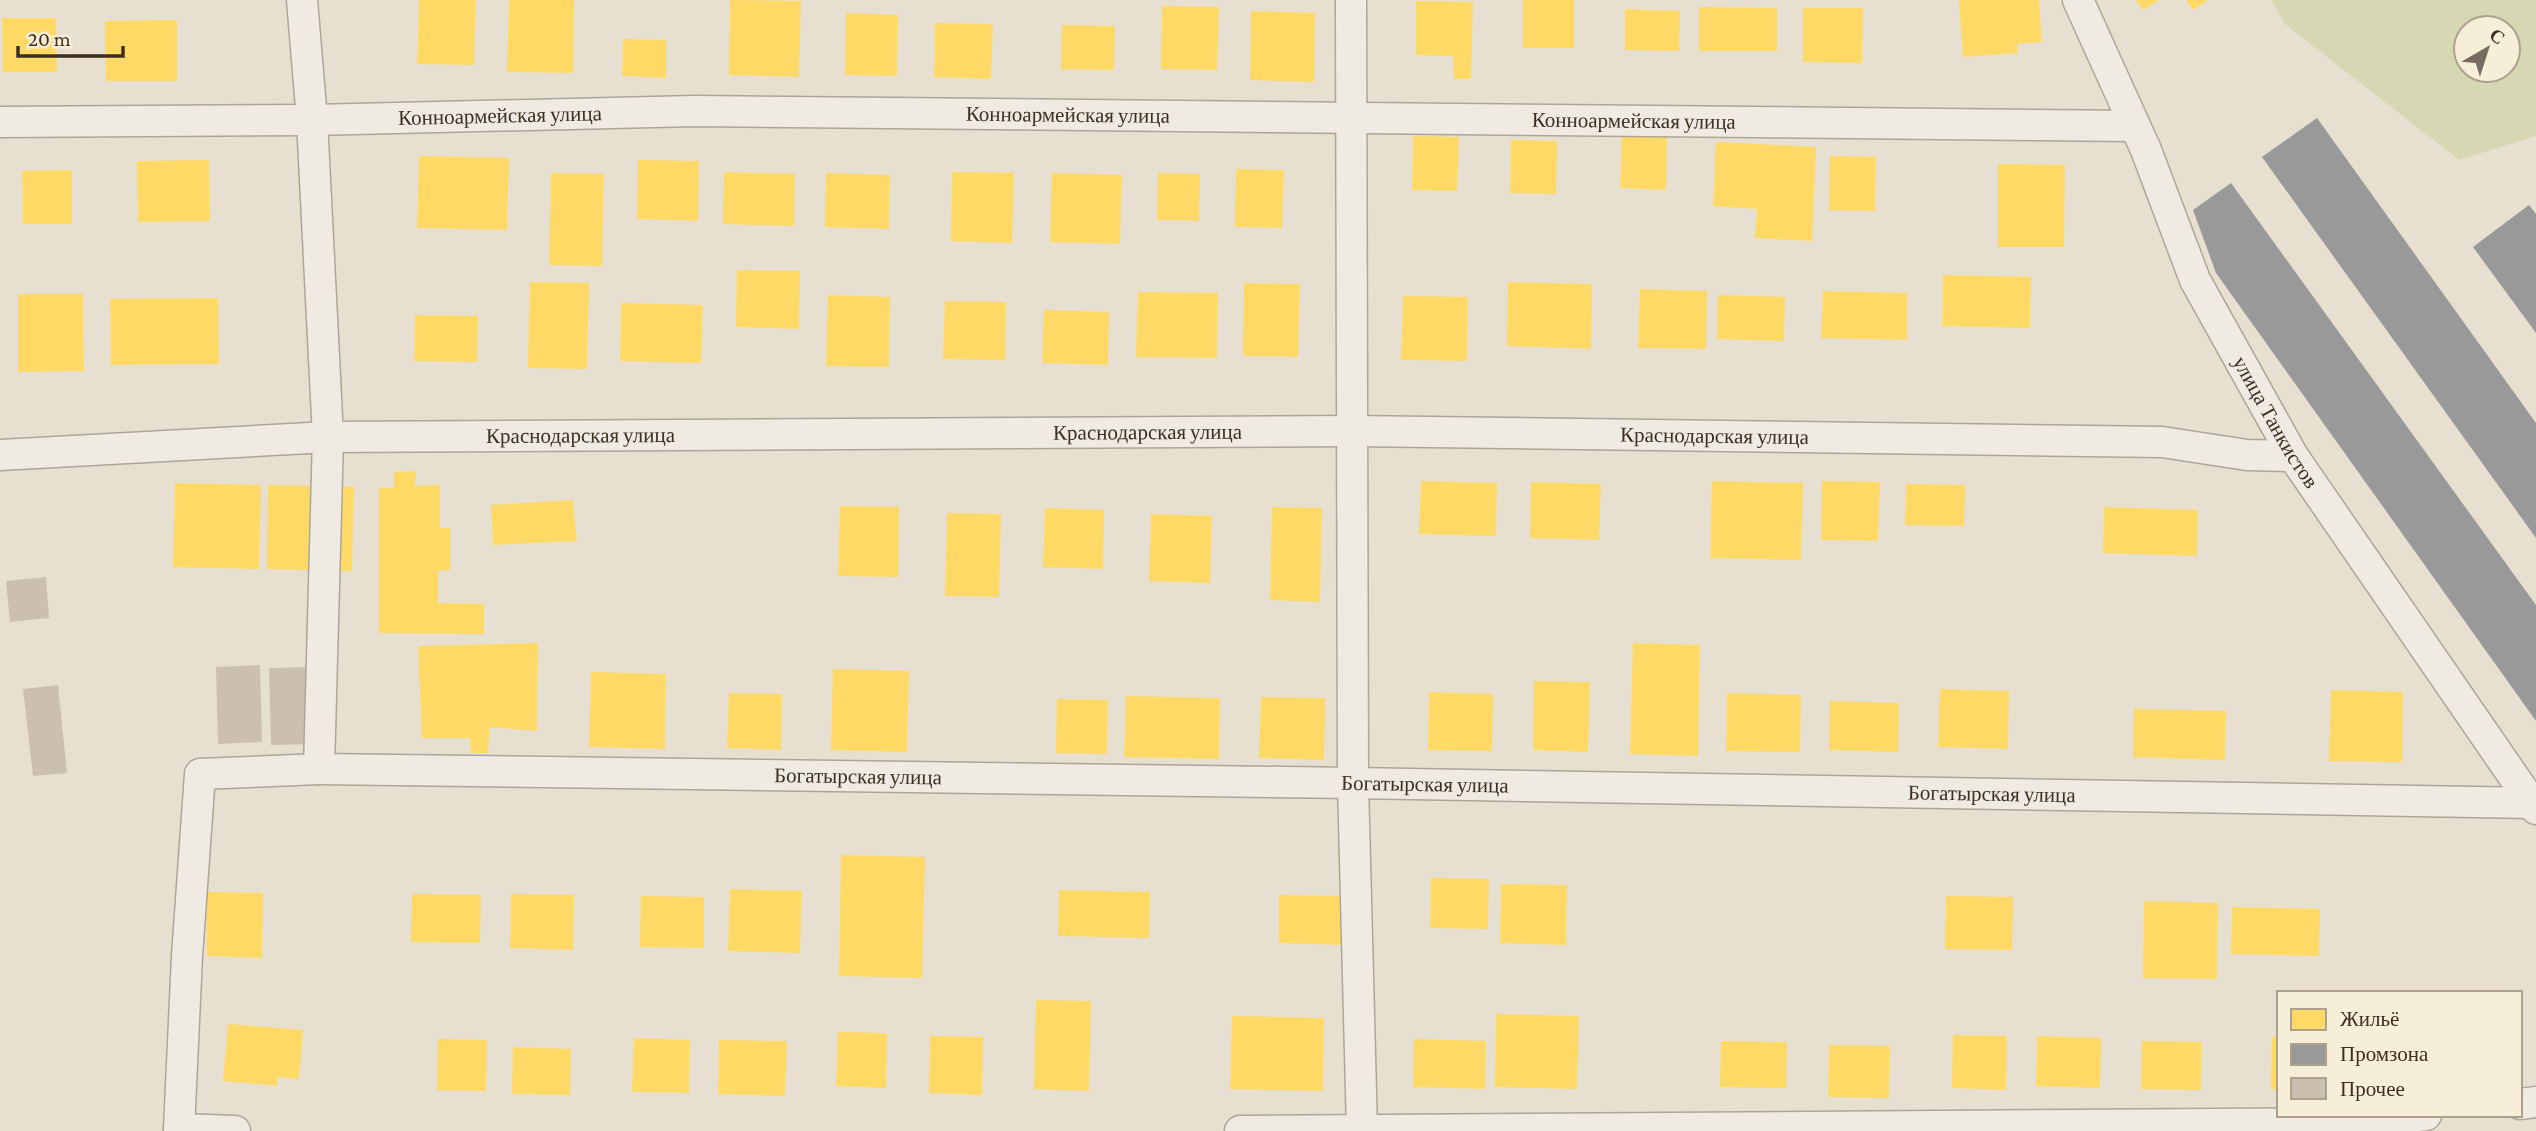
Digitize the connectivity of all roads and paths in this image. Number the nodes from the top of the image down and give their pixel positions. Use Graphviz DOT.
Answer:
graph roads {
  1 [pos="302,0"];
  2 [pos="1351,0"];
  3 [pos="2078,0"];
  4 [pos="1353,118"];
  5 [pos="312,120"];
  6 [pos="0,122"];
  7 [pos="2134,126"];
  8 [pos="1353,431"];
  9 [pos="328,437"];
  10 [pos="0,454"];
  11 [pos="2293,456"];
  12 [pos="318,769"];
  13 [pos="1353,783"];
  14 [pos="2534,806"];
  15 [pos="2410,1117"];
  16 [pos="181,1130"];
  17 [pos="235,1131"];
  18 [pos="1240,1131"];
  19 [pos="1362,1131"];
  1 -- 5 [label="street"];
  2 -- 4 [label="street"];
  3 -- 7 [label="street, улица Танкистов"];
  4 -- 5 [label="street, Конноармейская улица"];
  4 -- 7 [label="street, Конноармейская улица"];
  4 -- 8 [label="street"];
  5 -- 6 [label="street, Конноармейская улица"];
  5 -- 9 [label="street"];
  7 -- 11 [label="street, улица Танкистов"];
  8 -- 9 [label="street, Краснодарская улица"];
  8 -- 11 [label="street, Краснодарская улица"];
  8 -- 13 [label="street"];
  9 -- 10 [label="street, Краснодарская улица"];
  9 -- 12 [label="street"];
  11 -- 14 [label="street, улица Танкистов"];
  12 -- 13 [label="street, Богатырская улица"];
  12 -- 16 [label="street, Богатырская улица"];
  13 -- 14 [label="street, Богатырская улица"];
  13 -- 19 [label="street"];
  15 -- 19 [label="street"];
  16 -- 17 [label="street"];
  18 -- 19 [label="street"];
}
